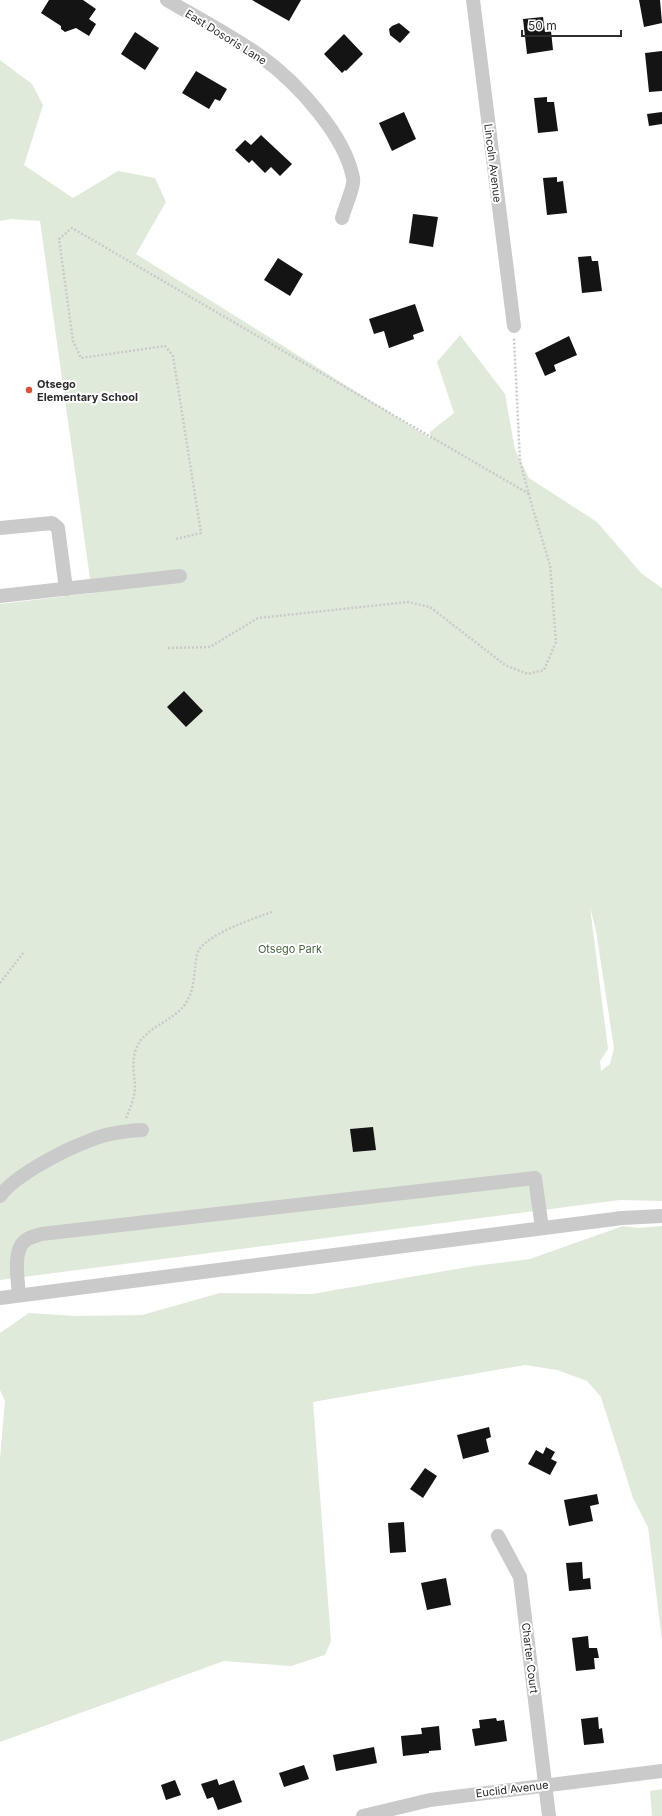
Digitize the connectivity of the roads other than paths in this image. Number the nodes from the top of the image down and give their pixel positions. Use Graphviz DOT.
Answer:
graph roads {
  1 [pos="167,0"];
  2 [pos="473,0"];
  3 [pos="342,218"];
  4 [pos="514,326"];
  5 [pos="0,528"];
  6 [pos="180,576"];
  7 [pos="66,589"];
  8 [pos="0,596"];
  9 [pos="142,1130"];
  10 [pos="0,1196"];
  11 [pos="662,1216"];
  12 [pos="542,1228"];
  13 [pos="19,1295"];
  14 [pos="0,1298"];
  15 [pos="498,1536"];
  16 [pos="662,1771"];
  17 [pos="546,1785"];
  18 [pos="363,1816"];
  19 [pos="549,1816"];
  1 -- 3 [label="street, East Dosoris Lane"];
  2 -- 4 [label="street, Lincoln Avenue"];
  5 -- 7 [label="street"];
  6 -- 7 [label="street"];
  7 -- 8 [label="street"];
  9 -- 10 [label="street"];
  11 -- 12 [label="street"];
  12 -- 13 [label="street"];
  12 -- 13 [label="street"];
  13 -- 14 [label="street"];
  15 -- 17 [label="street, Charter Court"];
  16 -- 17 [label="street, Euclid Avenue"];
  17 -- 18 [label="street, Euclid Avenue"];
  17 -- 19 [label="street, Charter Court"];
}
